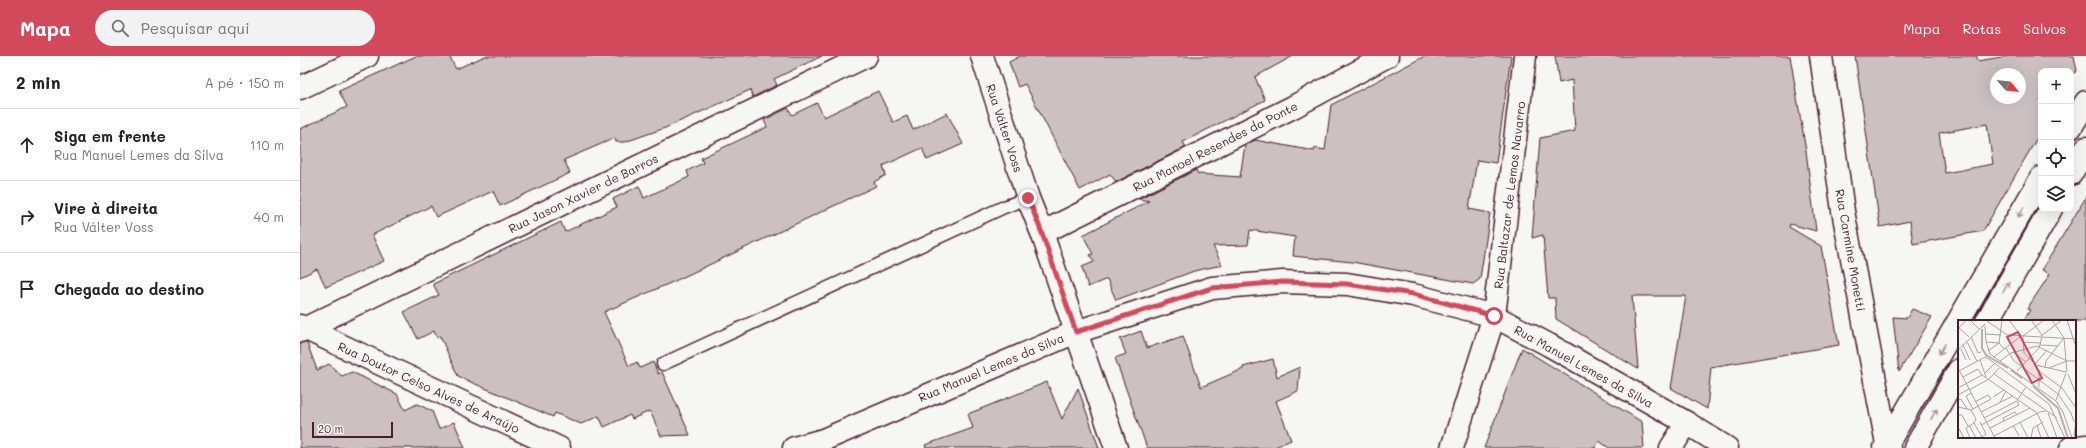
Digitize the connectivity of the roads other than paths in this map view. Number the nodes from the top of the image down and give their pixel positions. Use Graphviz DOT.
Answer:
graph roads {
  1 [pos="367,56"];
  2 [pos="866,56"];
  3 [pos="982,56"];
  4 [pos="1388,56"];
  5 [pos="1526,56"];
  6 [pos="1821,56"];
  7 [pos="300,88"];
  8 [pos="2086,102"];
  9 [pos="2074,122"];
  10 [pos="2086,148"];
  11 [pos="2074,169"];
  12 [pos="2038,183"];
  13 [pos="1028,198"];
  14 [pos="2049,212"];
  15 [pos="1042,233"];
  16 [pos="1494,316"];
  17 [pos="1960,320"];
  18 [pos="1988,320"];
  19 [pos="1958,323"];
  20 [pos="302,329"];
  21 [pos="1076,332"];
  22 [pos="663,364"];
  23 [pos="1958,372"];
  24 [pos="1687,423"];
  25 [pos="825,444"];
  26 [pos="2086,446"];
  27 [pos="1887,447"];
  28 [pos="559,448"];
  29 [pos="794,448"];
  30 [pos="1116,448"];
  31 [pos="1452,448"];
  32 [pos="1671,448"];
  33 [pos="1727,448"];
  34 [pos="1915,448"];
  35 [pos="2071,448"];
  1 -- 7 [label="street"];
  2 -- 20 [label="street, Rua Jason Xavier de Barros"];
  3 -- 13 [label="street, Rua Válter Voss"];
  4 -- 15 [label="street, Rua Manoel Resendes da Ponte"];
  5 -- 16 [label="street, Rua Baltazar de Lemos Navarro"];
  6 -- 27 [label="street, Rua Carmine Monetti"];
  8 -- 9 [label="street"];
  10 -- 11 [label="street"];
  12 -- 17 [label="street, one-way"];
  13 -- 15 [label="street, Rua Válter Voss"];
  13 -- 22 [label="lane"];
  18 -- 14 [label="street, one-way"];
  15 -- 21 [label="street, Rua Válter Voss"];
  16 -- 21 [label="street, Rua Manuel Lemes da Silva"];
  16 -- 24 [label="street, Rua Manuel Lemes da Silva"];
  16 -- 31 [label="street, Rua Baltazar de Lemos Navarro"];
  19 -- 27 [label="street, one-way"];
  20 -- 28 [label="street, Rua Doutor Celso Alves de Araújo"];
  21 -- 25 [label="street, Rua Manuel Lemes da Silva"];
  21 -- 30 [label="street, Rua Válter Voss"];
  34 -- 23 [label="street, one-way"];
  24 -- 32 [label="street"];
  24 -- 33 [label="street, Rua Manuel Lemes da Silva"];
  25 -- 29 [label="street, Rua Manuel Lemes da Silva"];
  26 -- 35 [label="street"];
}
